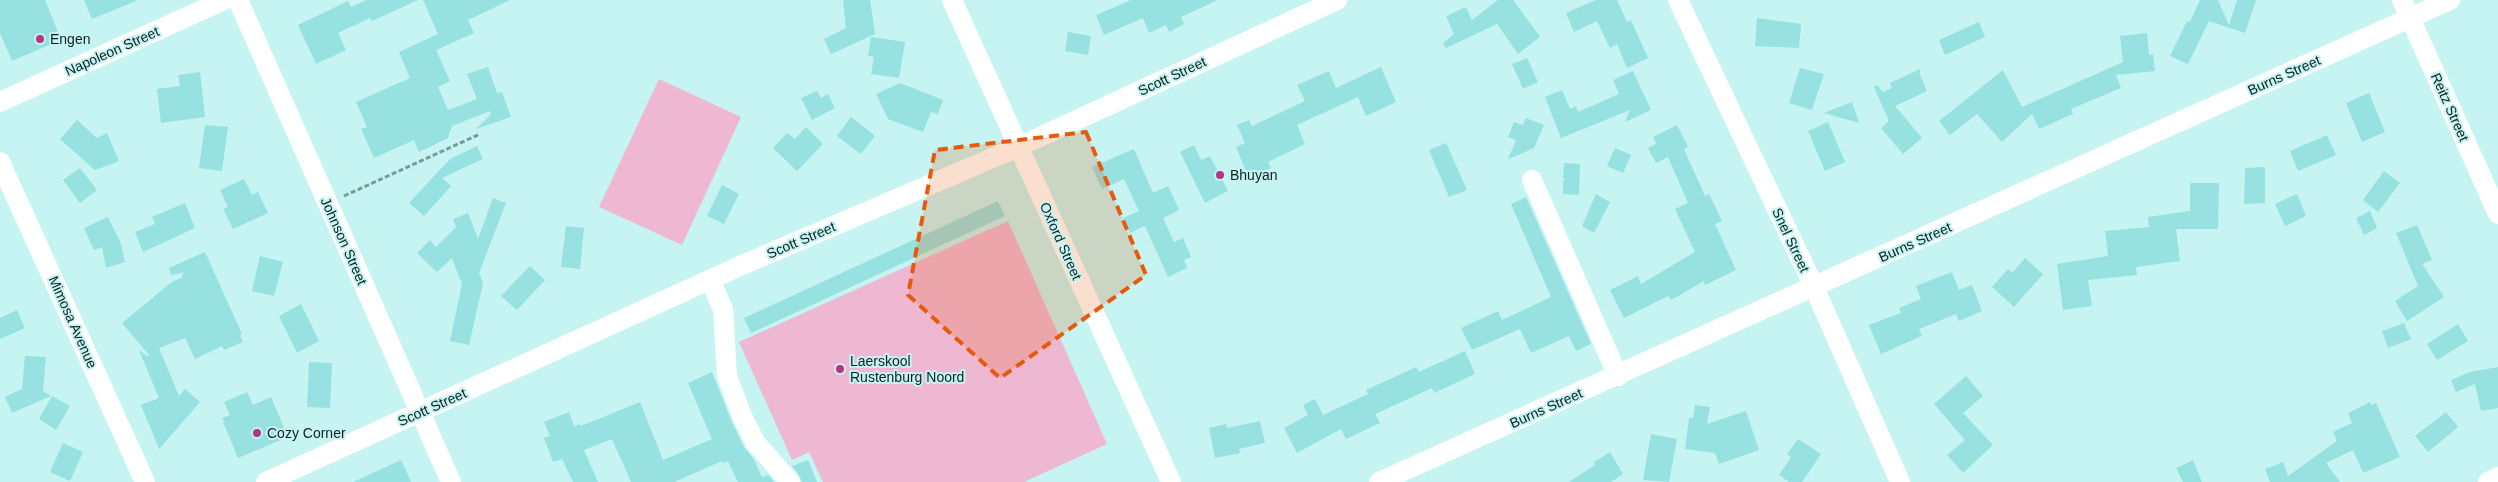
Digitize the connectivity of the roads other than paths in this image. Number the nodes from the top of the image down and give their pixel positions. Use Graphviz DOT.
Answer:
graph roads {
  1 [pos="224,0"];
  2 [pos="238,0"];
  3 [pos="952,0"];
  4 [pos="1337,0"];
  5 [pos="1678,0"];
  6 [pos="2450,0"];
  7 [pos="2406,9"];
  8 [pos="0,102"];
  9 [pos="1018,147"];
  10 [pos="0,162"];
  11 [pos="1532,180"];
  12 [pos="2498,214"];
  13 [pos="710,280"];
  14 [pos="1814,287"];
  15 [pos="1618,376"];
  16 [pos="419,414"];
  17 [pos="2498,477"];
  18 [pos="145,482"];
  19 [pos="266,482"];
  20 [pos="451,482"];
  21 [pos="790,482"];
  22 [pos="1171,482"];
  23 [pos="1379,482"];
  24 [pos="1900,482"];
  25 [pos="2488,482"];
  1 -- 8 [label="street, Napoleon Street"];
  2 -- 16 [label="street, Johnson Street"];
  3 -- 9 [label="street, Oxford Street"];
  4 -- 9 [label="street, Scott Street"];
  5 -- 14 [label="street, Snel Street"];
  6 -- 7 [label="street, Burns Street"];
  7 -- 12 [label="street, Reitz Street"];
  7 -- 14 [label="street, Burns Street"];
  9 -- 13 [label="street, Scott Street"];
  9 -- 22 [label="street, Oxford Street"];
  10 -- 18 [label="street, Mimosa Avenue"];
  11 -- 15 [label="street"];
  13 -- 16 [label="street, Scott Street"];
  13 -- 21 [label="street"];
  14 -- 15 [label="street, Burns Street"];
  14 -- 24 [label="street, Snel Street"];
  15 -- 23 [label="street, Burns Street"];
  16 -- 19 [label="street, Scott Street"];
  16 -- 20 [label="street, Johnson Street"];
  17 -- 25 [label="street"];
}
